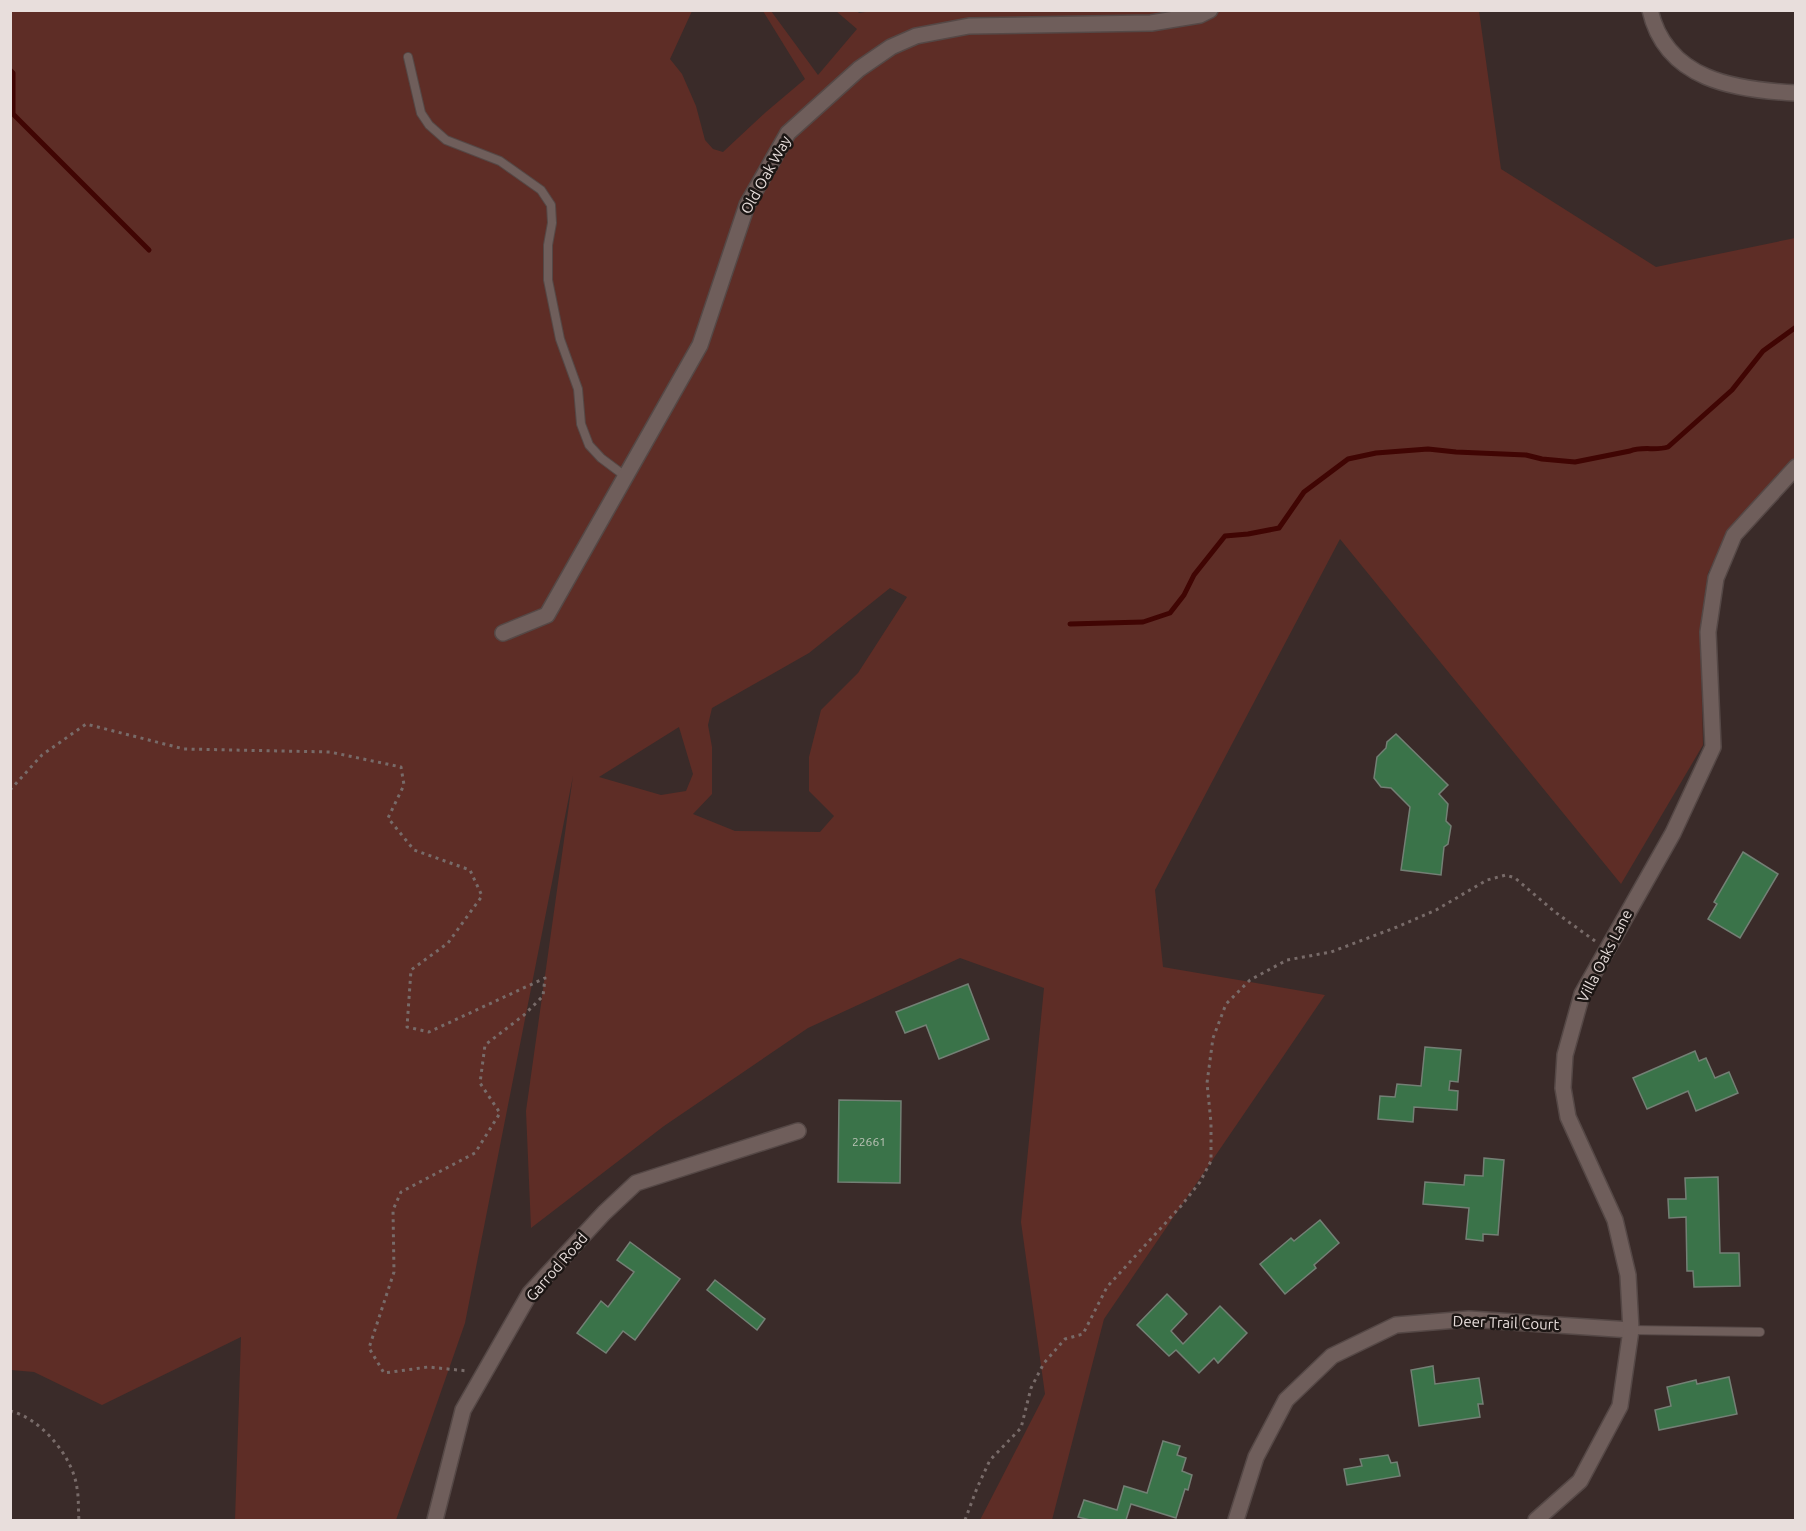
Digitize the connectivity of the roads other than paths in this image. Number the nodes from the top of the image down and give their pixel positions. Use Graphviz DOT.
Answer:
graph roads {
  1 [pos="1210,10"];
  2 [pos="1650,10"];
  3 [pos="408,57"];
  4 [pos="1796,93"];
  5 [pos="1796,467"];
  6 [pos="626,476"];
  7 [pos="503,633"];
  8 [pos="798,1131"];
  9 [pos="1630,1330"];
  10 [pos="1760,1332"];
  11 [pos="435,1521"];
  12 [pos="1236,1521"];
  13 [pos="1536,1521"];
  1 -- 6 [label="street, Old Oak Way"];
  2 -- 4 [label="street"];
  3 -- 6 [label="lane"];
  5 -- 9 [label="street, Villa Oaks Lane"];
  6 -- 7 [label="street, Old Oak Way"];
  8 -- 11 [label="street, Garrod Road"];
  9 -- 10 [label="lane"];
  9 -- 12 [label="street, Deer Trail Court"];
  9 -- 13 [label="street, Villa Oaks Lane"];
}
